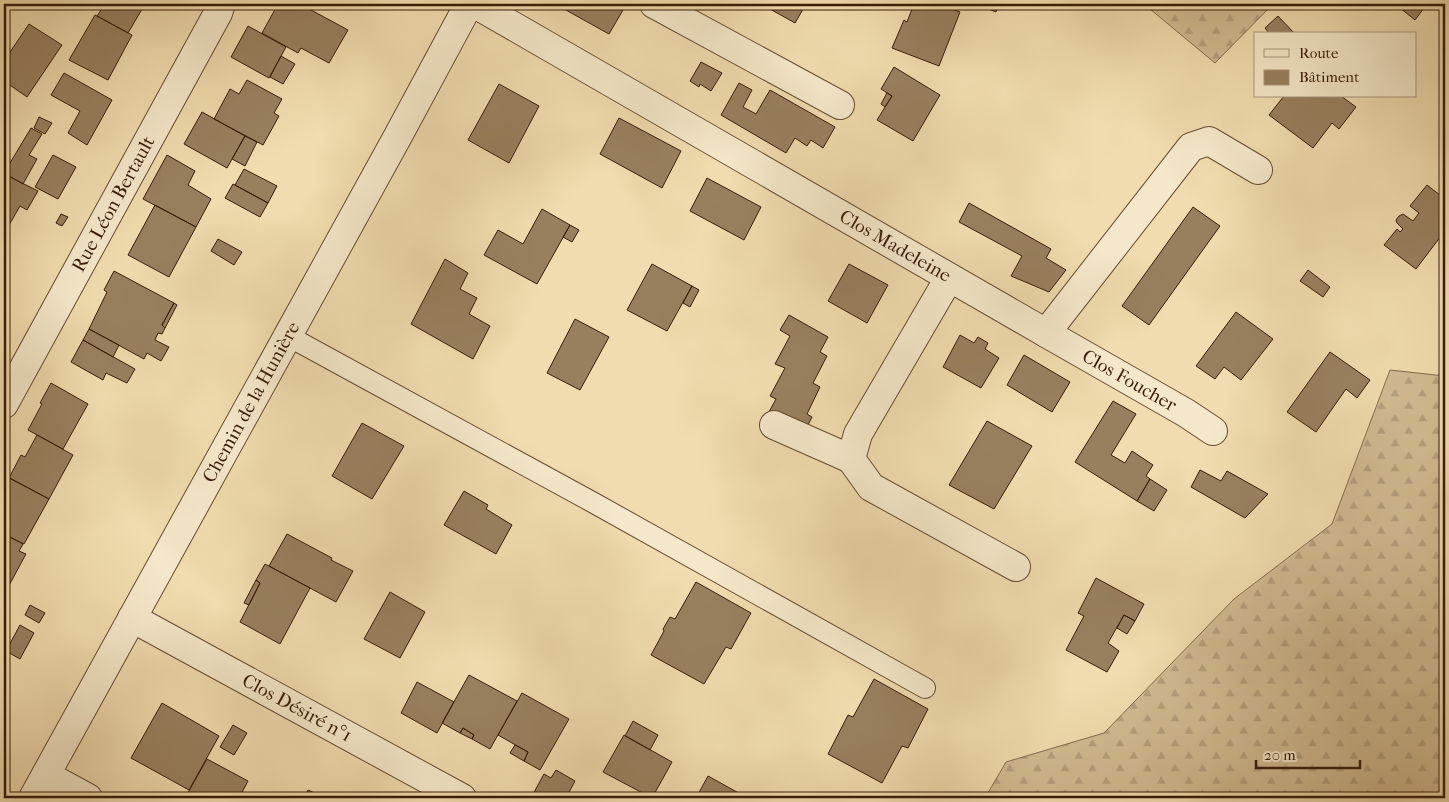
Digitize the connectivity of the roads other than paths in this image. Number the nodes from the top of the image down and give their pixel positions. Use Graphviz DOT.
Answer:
graph roads {
  1 [pos="221,4"];
  2 [pos="469,4"];
  3 [pos="475,4"];
  4 [pos="654,4"];
  5 [pos="840,105"];
  6 [pos="1258,170"];
  7 [pos="949,278"];
  8 [pos="1046,333"];
  9 [pos="288,336"];
  10 [pos="4,404"];
  11 [pos="774,425"];
  12 [pos="1213,431"];
  13 [pos="851,459"];
  14 [pos="1016,567"];
  15 [pos="132,618"];
  16 [pos="925,688"];
  17 [pos="46,775"];
  18 [pos="33,798"];
  19 [pos="88,798"];
  20 [pos="462,798"];
  1 -- 10 [label="street, Rue Léon Bertault"];
  2 -- 9 [label="street, Chemin de la Hunière"];
  3 -- 7 [label="street, Clos Madeleine"];
  4 -- 5 [label="street"];
  6 -- 8 [label="street"];
  7 -- 8 [label="street, Clos Madeleine"];
  7 -- 13 [label="street"];
  8 -- 12 [label="street, Clos Foucher"];
  9 -- 15 [label="street, Chemin de la Hunière"];
  9 -- 16 [label="lane"];
  11 -- 13 [label="street"];
  13 -- 14 [label="street"];
  15 -- 17 [label="street, Chemin de la Hunière"];
  15 -- 20 [label="street, Clos Désiré n°1"];
  17 -- 18 [label="street, Chemin de la Hunière"];
  17 -- 19 [label="street"];
}
